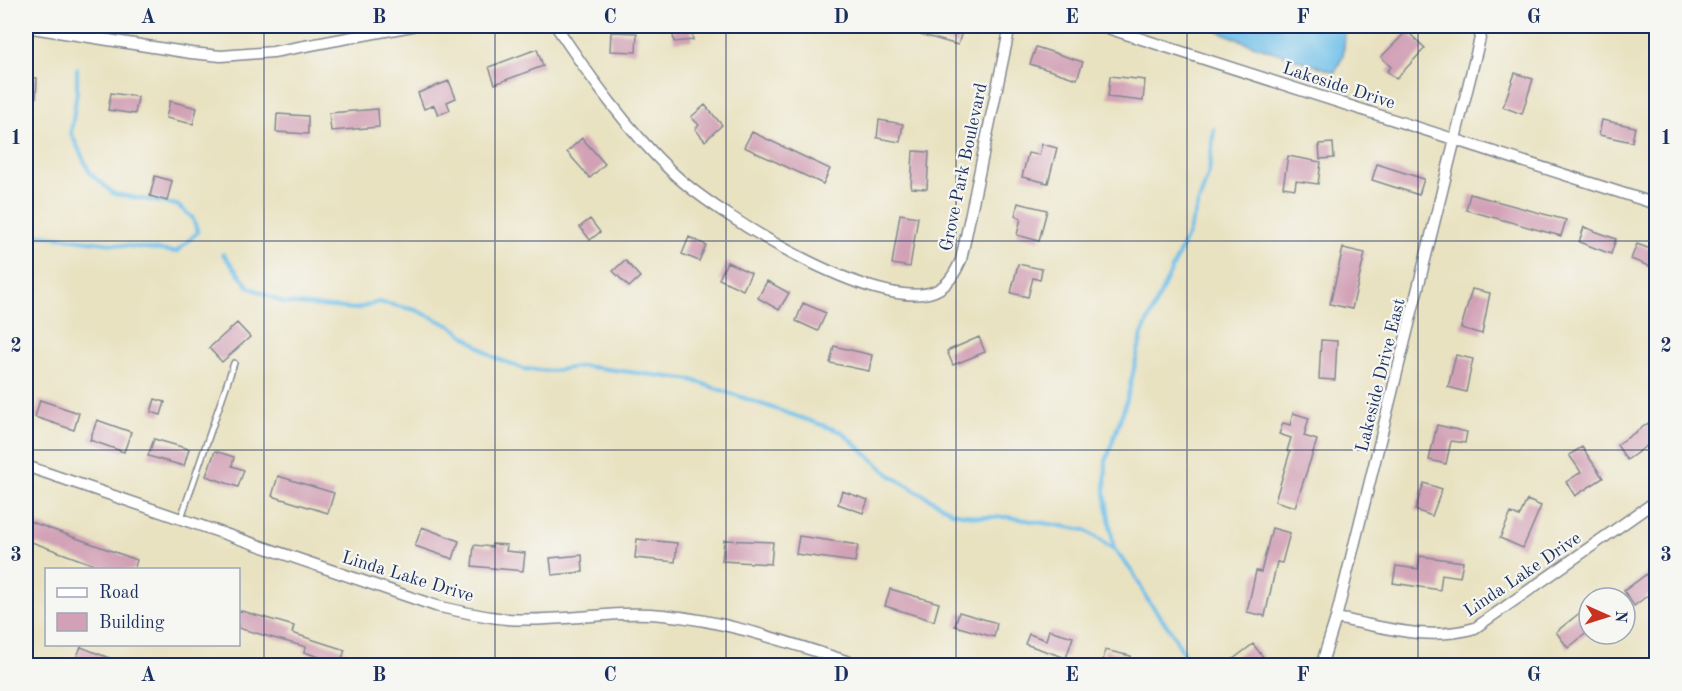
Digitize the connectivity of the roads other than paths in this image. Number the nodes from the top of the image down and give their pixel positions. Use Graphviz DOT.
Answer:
graph roads {
  1 [pos="412,26"];
  2 [pos="556,26"];
  3 [pos="1010,26"];
  4 [pos="1101,26"];
  5 [pos="1483,26"];
  6 [pos="26,27"];
  7 [pos="1457,140"];
  8 [pos="1656,204"];
  9 [pos="234,363"];
  10 [pos="26,466"];
  11 [pos="1656,501"];
  12 [pos="181,518"];
  13 [pos="1336,618"];
  14 [pos="862,666"];
  15 [pos="1321,666"];
  1 -- 6 [label="street"];
  2 -- 3 [label="street, Grove Park Boulevard"];
  4 -- 7 [label="street, Lakeside Drive"];
  5 -- 7 [label="street"];
  7 -- 8 [label="street, Lakeside Drive"];
  7 -- 13 [label="street, Lakeside Drive East"];
  9 -- 12 [label="lane"];
  10 -- 12 [label="street, Linda Lake Drive"];
  11 -- 13 [label="street, Linda Lake Drive"];
  12 -- 14 [label="street, Linda Lake Drive"];
  13 -- 15 [label="street"];
}
